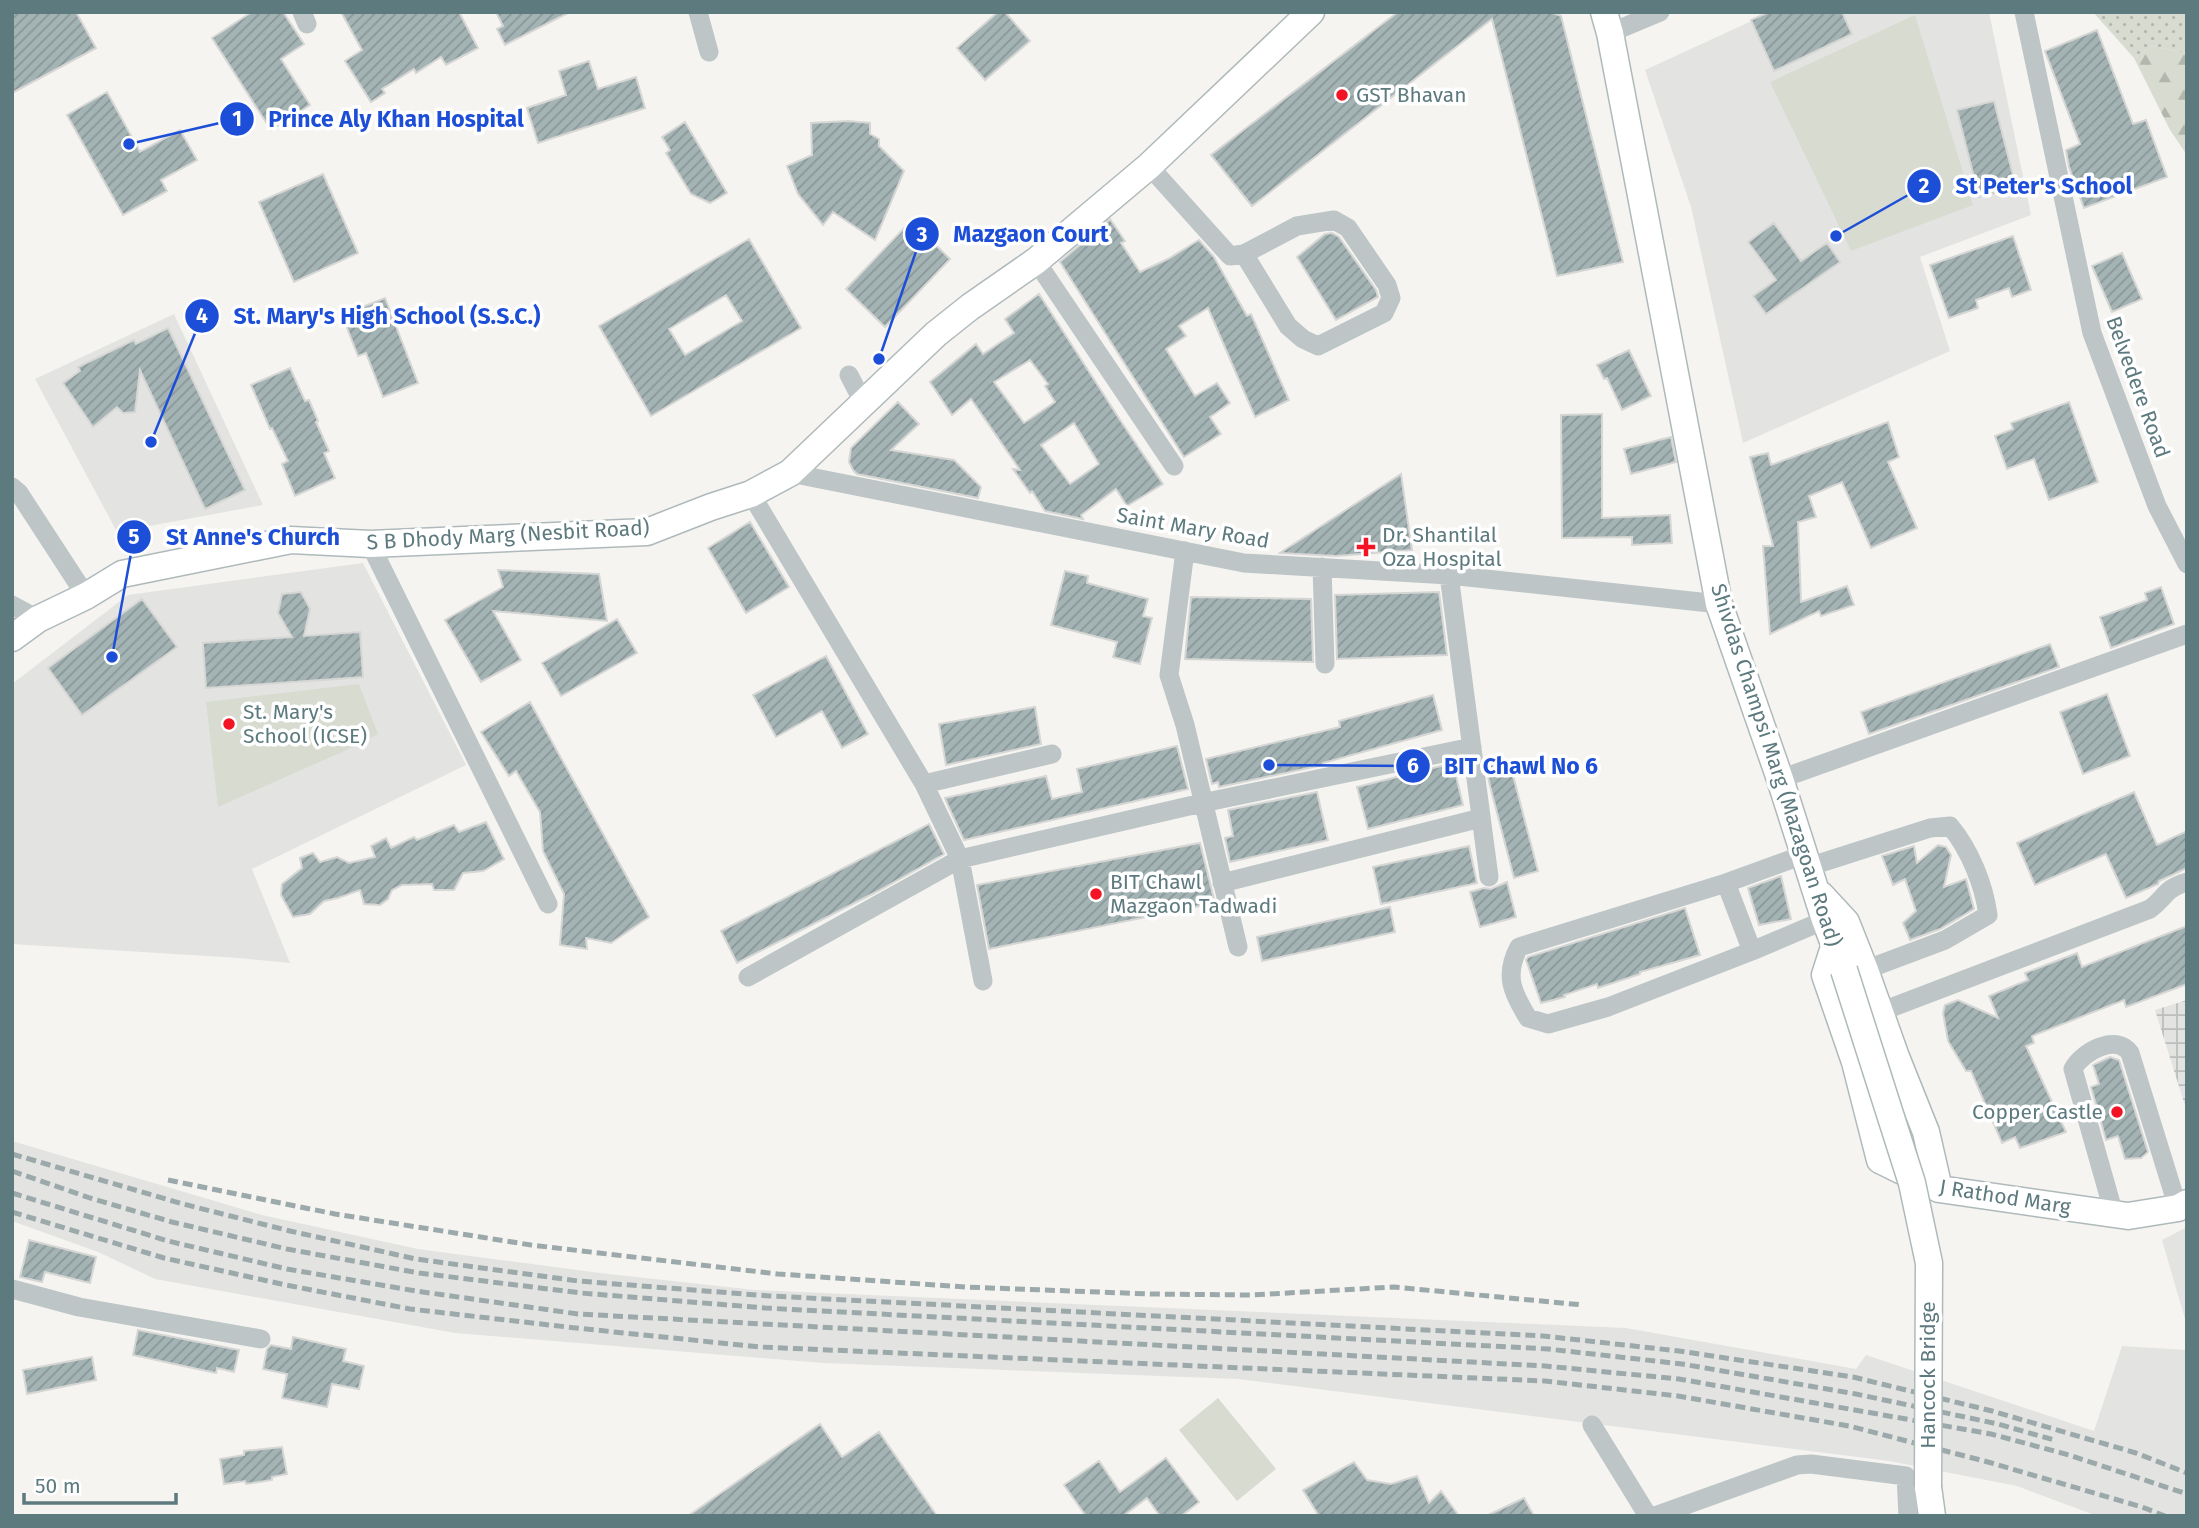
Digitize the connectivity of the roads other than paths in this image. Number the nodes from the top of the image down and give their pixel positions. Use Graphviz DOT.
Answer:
graph roads {
  1 [pos="698,12"];
  2 [pos="1311,12"];
  3 [pos="1660,12"];
  4 [pos="2024,12"];
  5 [pos="1607,22"];
  6 [pos="709,52"];
  7 [pos="1149,166"];
  8 [pos="1244,254"];
  9 [pos="1036,261"];
  10 [pos="849,374"];
  11 [pos="863,402"];
  12 [pos="1174,466"];
  13 [pos="789,473"];
  14 [pos="12,486"];
  15 [pos="751,494"];
  16 [pos="370,544"];
  17 [pos="1185,551"];
  18 [pos="2187,564"];
  19 [pos="1322,567"];
  20 [pos="1449,575"];
  21 [pos="86,596"];
  22 [pos="1719,604"];
  23 [pos="12,605"];
  24 [pos="38,619"];
  25 [pos="2187,634"];
  26 [pos="12,638"];
  27 [pos="1325,664"];
  28 [pos="1472,747"];
  29 [pos="1052,754"];
  30 [pos="1780,779"];
  31 [pos="924,784"];
  32 [pos="1202,803"];
  33 [pos="1481,818"];
  34 [pos="960,859"];
  35 [pos="1808,870"];
  36 [pos="1489,877"];
  37 [pos="2187,882"];
  38 [pos="1222,883"];
  39 [pos="1726,883"];
  40 [pos="548,904"];
  41 [pos="1825,920"];
  42 [pos="1238,947"];
  43 [pos="1752,951"];
  44 [pos="1848,962"];
  45 [pos="748,977"];
  46 [pos="983,981"];
  47 [pos="1880,1012"];
  48 [pos="1939,1189"];
  49 [pos="2183,1205"];
  50 [pos="2114,1214"];
  51 [pos="1929,1264"];
  52 [pos="12,1289"];
  53 [pos="261,1339"];
  54 [pos="1592,1424"];
  55 [pos="1648,1516"];
  56 [pos="1655,1516"];
  57 [pos="1908,1516"];
  58 [pos="1932,1516"];
  1 -- 6 [label="street"];
  2 -- 7 [label="street, S B Dhody Marg (Nesbit Road)"];
  3 -- 5 [label="street"];
  4 -- 18 [label="street, Belvedere Road"];
  5 -- 22 [label="street, Shivdas Champsi Marg (Mazagoan Road)"];
  7 -- 8 [label="street"];
  7 -- 9 [label="street, S B Dhody Marg (Nesbit Road)"];
  8 -- 8 [label="street"];
  9 -- 11 [label="street, S B Dhody Marg (Nesbit Road)"];
  9 -- 12 [label="street"];
  10 -- 11 [label="street"];
  11 -- 13 [label="street, S B Dhody Marg (Nesbit Road)"];
  13 -- 15 [label="street, S B Dhody Marg (Nesbit Road)"];
  13 -- 17 [label="street, Saint Mary Road"];
  14 -- 21 [label="street"];
  15 -- 16 [label="street, S B Dhody Marg (Nesbit Road)"];
  15 -- 31 [label="street"];
  16 -- 21 [label="street, S B Dhody Marg (Nesbit Road)"];
  16 -- 40 [label="street"];
  17 -- 19 [label="street, Saint Mary Road"];
  17 -- 32 [label="street"];
  19 -- 20 [label="street, Saint Mary Road"];
  19 -- 27 [label="street"];
  20 -- 22 [label="street, Saint Mary Road"];
  20 -- 28 [label="street"];
  21 -- 24 [label="street, S B Dhody Marg (Nesbit Road)"];
  22 -- 30 [label="street, Shivdas Champsi Marg (Mazagoan Road)"];
  23 -- 24 [label="street"];
  24 -- 26 [label="street, S B Dhody Marg (Nesbit Road)"];
  25 -- 30 [label="street"];
  28 -- 32 [label="street"];
  28 -- 33 [label="street"];
  29 -- 31 [label="street"];
  30 -- 35 [label="street, Shivdas Champsi Marg (Mazagoan Road)"];
  31 -- 34 [label="street"];
  32 -- 34 [label="street"];
  32 -- 38 [label="street"];
  33 -- 36 [label="street"];
  33 -- 38 [label="street"];
  34 -- 45 [label="street"];
  34 -- 46 [label="street"];
  35 -- 39 [label="street"];
  35 -- 41 [label="street, Shivdas Champsi Marg (Mazagoan Road)"];
  35 -- 44 [label="street"];
  35 -- 44 [label="street"];
  37 -- 47 [label="street"];
  38 -- 42 [label="street"];
  39 -- 43 [label="street"];
  39 -- 43 [label="street"];
  41 -- 43 [label="street"];
  41 -- 44 [label="street, Shivdas Champsi Marg (Mazagoan Road)"];
  44 -- 47 [label="street"];
  44 -- 48 [label="street, J Rathod Marg"];
  44 -- 51 [label="street, Shivdas Champsi Marg (Mazagoan Road), bridge"];
  47 -- 48 [label="street"];
  48 -- 50 [label="street, J Rathod Marg"];
  49 -- 50 [label="street, J Rathod Marg"];
  49 -- 50 [label="street"];
  51 -- 58 [label="street, Hancock Bridge, bridge"];
  52 -- 53 [label="street"];
  54 -- 55 [label="street"];
  56 -- 57 [label="street"];
}
